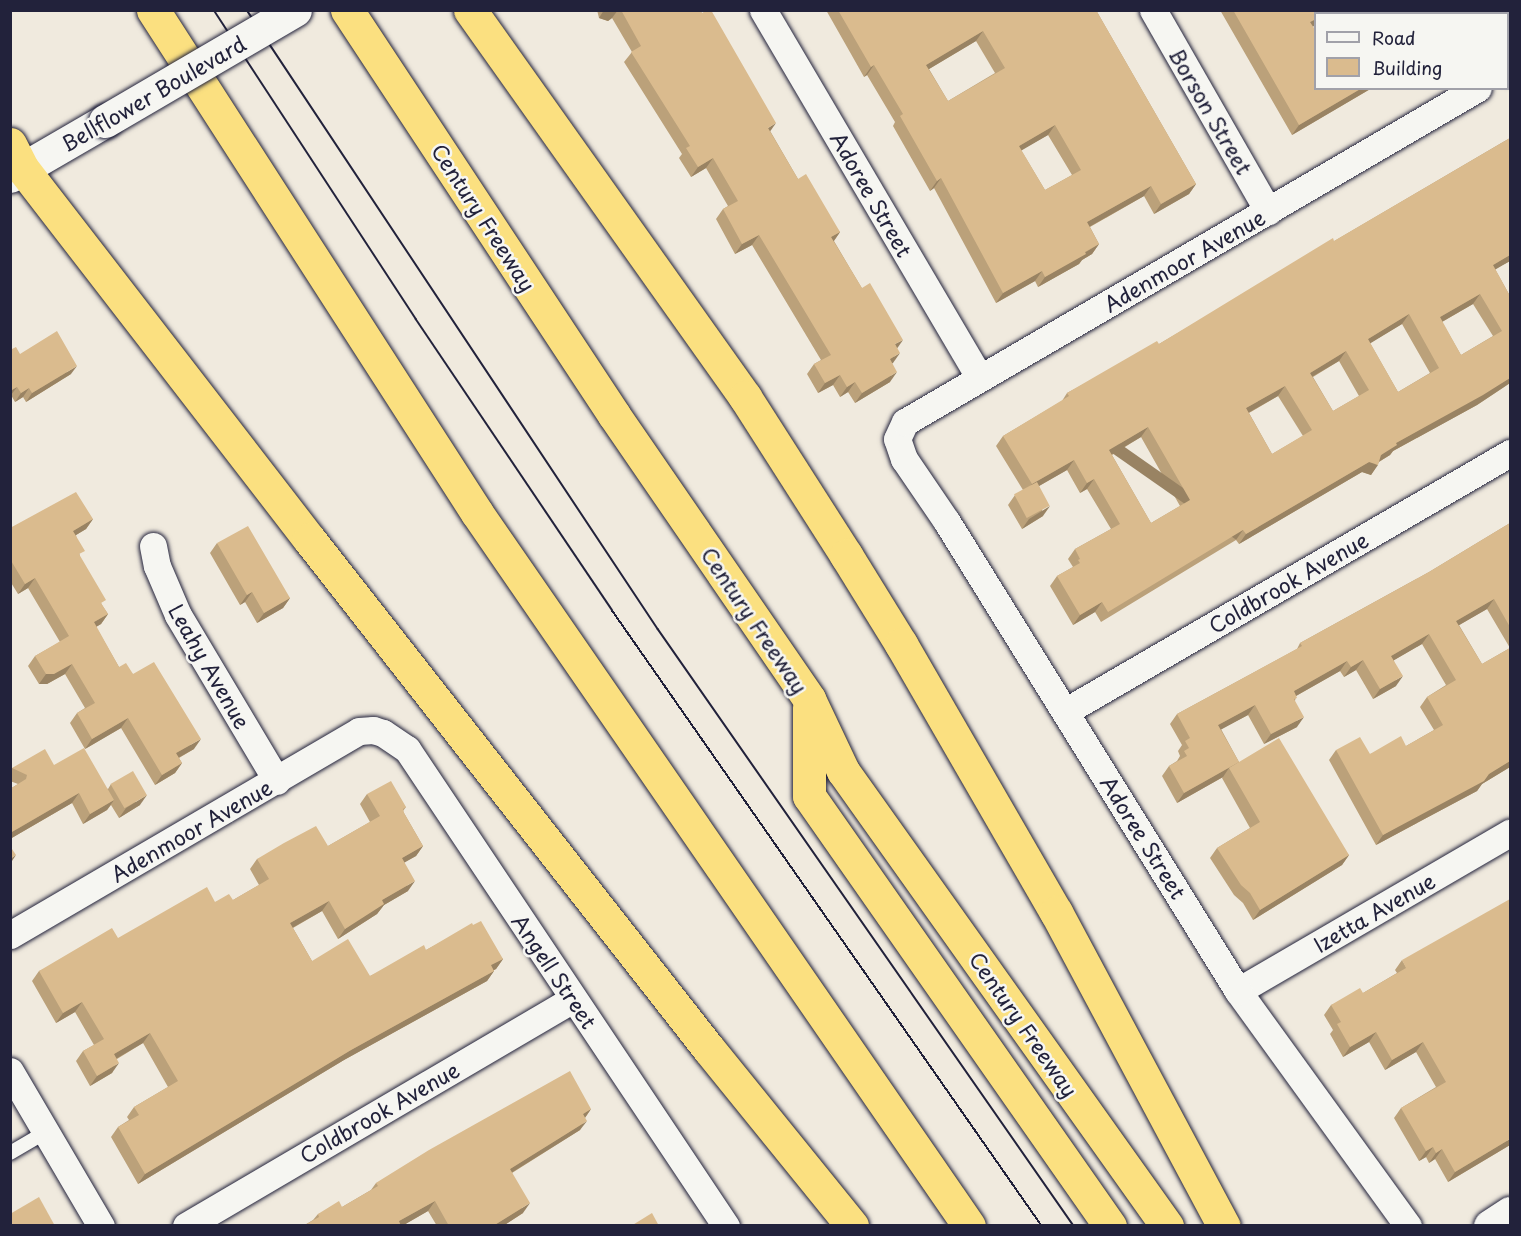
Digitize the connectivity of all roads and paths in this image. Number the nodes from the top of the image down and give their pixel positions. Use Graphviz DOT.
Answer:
graph roads {
  1 [pos="153,10"];
  2 [pos="295,10"];
  3 [pos="347,10"];
  4 [pos="470,10"];
  5 [pos="763,10"];
  6 [pos="1153,10"];
  7 [pos="1475,90"];
  8 [pos="15,163"];
  9 [pos="1268,211"];
  10 [pos="980,378"];
  11 [pos="897,438"];
  12 [pos="1510,453"];
  13 [pos="153,546"];
  14 [pos="809,699"];
  15 [pos="1066,711"];
  16 [pos="373,730"];
  17 [pos="277,781"];
  18 [pos="1510,833"];
  19 [pos="10,935"];
  20 [pos="1238,991"];
  21 [pos="573,999"];
  22 [pos="10,1071"];
  23 [pos="46,1132"];
  24 [pos="10,1153"];
  25 [pos="1510,1214"];
  26 [pos="101,1226"];
  27 [pos="186,1226"];
  28 [pos="726,1226"];
  29 [pos="852,1226"];
  30 [pos="969,1226"];
  31 [pos="1110,1226"];
  32 [pos="1167,1226"];
  33 [pos="1224,1226"];
  34 [pos="1408,1226"];
  35 [pos="1490,1226"];
  1 -- 30 [label="highway"];
  2 -- 8 [label="main road, Bellflower Boulevard, bridge"];
  3 -- 14 [label="highway, Century Freeway"];
  4 -- 33 [label="highway"];
  5 -- 10 [label="street, Adoree Street"];
  6 -- 9 [label="street, Borson Street"];
  7 -- 9 [label="street, Adenmoor Avenue"];
  8 -- 29 [label="highway"];
  9 -- 10 [label="street, Adenmoor Avenue"];
  10 -- 11 [label="street, Adenmoor Avenue"];
  11 -- 15 [label="street, Adoree Street"];
  12 -- 15 [label="street, Coldbrook Avenue"];
  13 -- 17 [label="street, Leahy Avenue"];
  14 -- 31 [label="highway"];
  14 -- 32 [label="highway, Century Freeway"];
  15 -- 20 [label="street, Adoree Street"];
  16 -- 17 [label="street, Adenmoor Avenue"];
  16 -- 21 [label="street, Angell Street"];
  17 -- 19 [label="street, Adenmoor Avenue"];
  18 -- 20 [label="street, Izetta Avenue"];
  20 -- 34 [label="street, Adoree Street"];
  21 -- 27 [label="street, Coldbrook Avenue"];
  21 -- 28 [label="street, Angell Street"];
  22 -- 23 [label="street"];
  23 -- 24 [label="lane"];
  23 -- 26 [label="street"];
  25 -- 35 [label="main road"];
}
